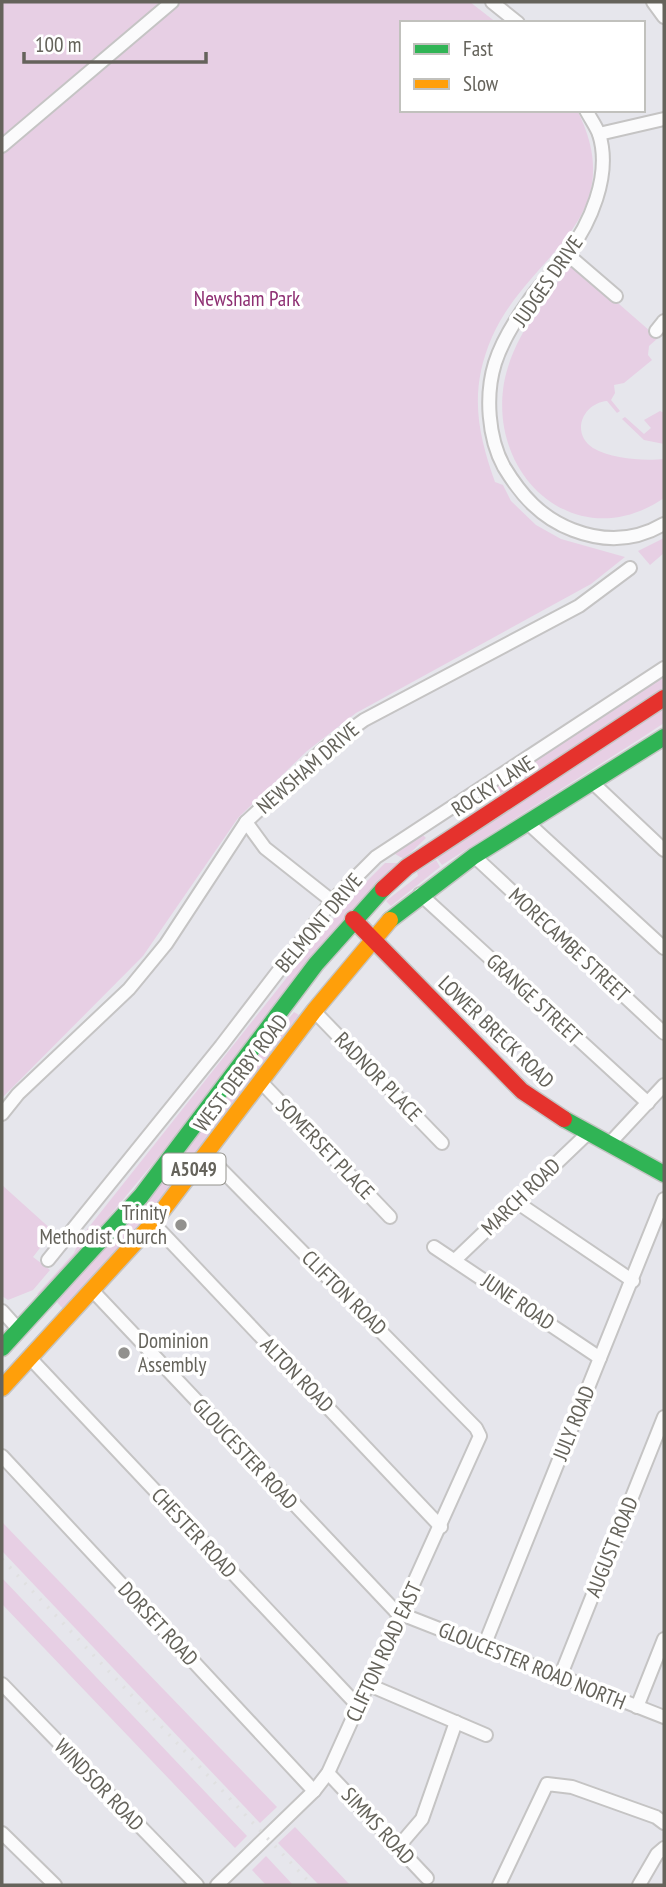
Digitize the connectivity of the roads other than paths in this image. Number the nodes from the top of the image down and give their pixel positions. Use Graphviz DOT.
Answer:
graph roads {
  1 [pos="172,2"];
  2 [pos="492,2"];
  3 [pos="653,2"];
  4 [pos="664,17"];
  5 [pos="516,21"];
  6 [pos="587,112"];
  7 [pos="664,119"];
  8 [pos="599,134"];
  9 [pos="2,146"];
  10 [pos="567,254"];
  11 [pos="617,296"];
  12 [pos="664,524"];
  13 [pos="630,568"];
  14 [pos="664,668"];
  15 [pos="664,698"];
  16 [pos="662,742"];
  17 [pos="593,783"];
  18 [pos="246,822"];
  19 [pos="529,824"];
  20 [pos="664,850"];
  21 [pos="474,856"];
  22 [pos="421,894"];
  23 [pos="332,901"];
  24 [pos="352,919"];
  25 [pos="373,939"];
  26 [pos="664,948"];
  27 [pos="314,1011"];
  28 [pos="664,1032"];
  29 [pos="261,1082"];
  30 [pos="664,1085"];
  31 [pos="8,1099"];
  32 [pos="648,1103"];
  33 [pos="2,1114"];
  34 [pos="587,1134"];
  35 [pos="442,1143"];
  36 [pos="609,1144"];
  37 [pos="206,1154"];
  38 [pos="664,1174"];
  39 [pos="664,1199"];
  40 [pos="515,1201"];
  41 [pos="390,1217"];
  42 [pos="153,1223"];
  43 [pos="434,1247"];
  44 [pos="48,1260"];
  45 [pos="455,1260"];
  46 [pos="633,1281"];
  47 [pos="92,1290"];
  48 [pos="2,1311"];
  49 [pos="19,1330"];
  50 [pos="2,1348"];
  51 [pos="30,1358"];
  52 [pos="600,1359"];
  53 [pos="2,1388"];
  54 [pos="664,1416"];
  55 [pos="480,1433"];
  56 [pos="2,1457"];
  57 [pos="441,1527"];
  58 [pos="404,1617"];
  59 [pos="664,1639"];
  60 [pos="484,1646"];
  61 [pos="560,1677"];
  62 [pos="2,1684"];
  63 [pos="369,1685"];
  64 [pos="359,1707"];
  65 [pos="637,1707"];
  66 [pos="664,1717"];
  67 [pos="456,1722"];
  68 [pos="486,1735"];
  69 [pos="328,1773"];
  70 [pos="314,1791"];
  71 [pos="664,1823"];
  72 [pos="2,1833"];
  73 [pos="398,1847"];
  74 [pos="664,1848"];
  75 [pos="427,1878"];
  76 [pos="55,1885"];
  77 [pos="197,1885"];
  78 [pos="217,1885"];
  79 [pos="499,1885"];
  80 [pos="639,1885"];
  1 -- 9 [label="street"];
  2 -- 5 [label="street"];
  3 -- 4 [label="street"];
  6 -- 8 [label="street, JUDGES DRIVE"];
  7 -- 8 [label="street"];
  8 -- 10 [label="street, JUDGES DRIVE"];
  10 -- 11 [label="street"];
  10 -- 12 [label="street, JUDGES DRIVE"];
  13 -- 18 [label="street, NEWSHAM DRIVE"];
  14 -- 23 [label="street, BELMONT DRIVE"];
  15 -- 24 [label="main road, ROCKY LANE / A5049"];
  16 -- 17 [label="main road, A5049"];
  17 -- 19 [label="main road, A5049"];
  17 -- 20 [label="street"];
  18 -- 23 [label="street"];
  18 -- 31 [label="street, NEWSHAM DRIVE"];
  19 -- 21 [label="main road, A5049"];
  19 -- 26 [label="street"];
  21 -- 22 [label="main road, A5049"];
  21 -- 28 [label="street, MORECAMBE STREET"];
  22 -- 25 [label="main road, A5049"];
  22 -- 32 [label="street, GRANGE STREET"];
  23 -- 44 [label="street, BELMONT DRIVE"];
  24 -- 25 [label="main road, LOWER BRECK ROAD"];
  24 -- 49 [label="main road, WEST DERBY ROAD / A5049"];
  25 -- 27 [label="main road, WEST DERBY ROAD / A5049"];
  25 -- 34 [label="main road, LOWER BRECK ROAD"];
  27 -- 29 [label="main road, WEST DERBY ROAD / A5049"];
  27 -- 35 [label="street, RADNOR PLACE"];
  29 -- 37 [label="main road, WEST DERBY ROAD / A5049"];
  29 -- 41 [label="street, SOMERSET PLACE"];
  30 -- 32 [label="street"];
  31 -- 33 [label="street, NEWSHAM DRIVE"];
  32 -- 36 [label="street"];
  34 -- 36 [label="main road, LOWER BRECK ROAD"];
  34 -- 40 [label="street, MARCH ROAD"];
  36 -- 38 [label="main road, LOWER BRECK ROAD"];
  37 -- 42 [label="main road, WEST DERBY ROAD / A5049"];
  37 -- 55 [label="street, CLIFTON ROAD"];
  39 -- 46 [label="street, JULY ROAD"];
  40 -- 45 [label="street, MARCH ROAD"];
  40 -- 46 [label="street"];
  42 -- 47 [label="main road, WEST DERBY ROAD / A5049"];
  42 -- 57 [label="street, ALTON ROAD"];
  43 -- 45 [label="street, JUNE ROAD"];
  45 -- 52 [label="street, JUNE ROAD"];
  46 -- 52 [label="street, JULY ROAD"];
  47 -- 51 [label="main road, WEST DERBY ROAD / A5049"];
  47 -- 58 [label="street, GLOUCESTER ROAD"];
  48 -- 49 [label="street"];
  49 -- 50 [label="main road, WEST DERBY ROAD / A5049"];
  49 -- 51 [label="main road"];
  51 -- 53 [label="main road, WEST DERBY ROAD / A5049"];
  51 -- 64 [label="street, CHESTER ROAD"];
  52 -- 60 [label="street, JULY ROAD"];
  54 -- 61 [label="street, AUGUST ROAD"];
  55 -- 57 [label="street, CLIFTON ROAD EAST"];
  56 -- 70 [label="street, DORSET ROAD"];
  57 -- 58 [label="street, CLIFTON ROAD EAST"];
  58 -- 60 [label="street, GLOUCESTER ROAD NORTH"];
  58 -- 63 [label="street, CLIFTON ROAD EAST"];
  59 -- 65 [label="street"];
  60 -- 61 [label="street, GLOUCESTER ROAD NORTH"];
  61 -- 65 [label="street, GLOUCESTER ROAD NORTH"];
  62 -- 77 [label="street, WINDSOR ROAD"];
  63 -- 64 [label="street, CLIFTON ROAD EAST"];
  63 -- 67 [label="street"];
  64 -- 69 [label="street, CLIFTON ROAD EAST"];
  65 -- 66 [label="street, GLOUCESTER ROAD NORTH"];
  67 -- 68 [label="street"];
  67 -- 73 [label="street"];
  69 -- 70 [label="street, CLIFTON ROAD EAST"];
  69 -- 73 [label="street, SIMMS ROAD"];
  70 -- 78 [label="street, CLIFTON ROAD EAST"];
  71 -- 79 [label="street"];
  72 -- 76 [label="street"];
  73 -- 75 [label="street, SIMMS ROAD"];
  74 -- 80 [label="street"];
}
